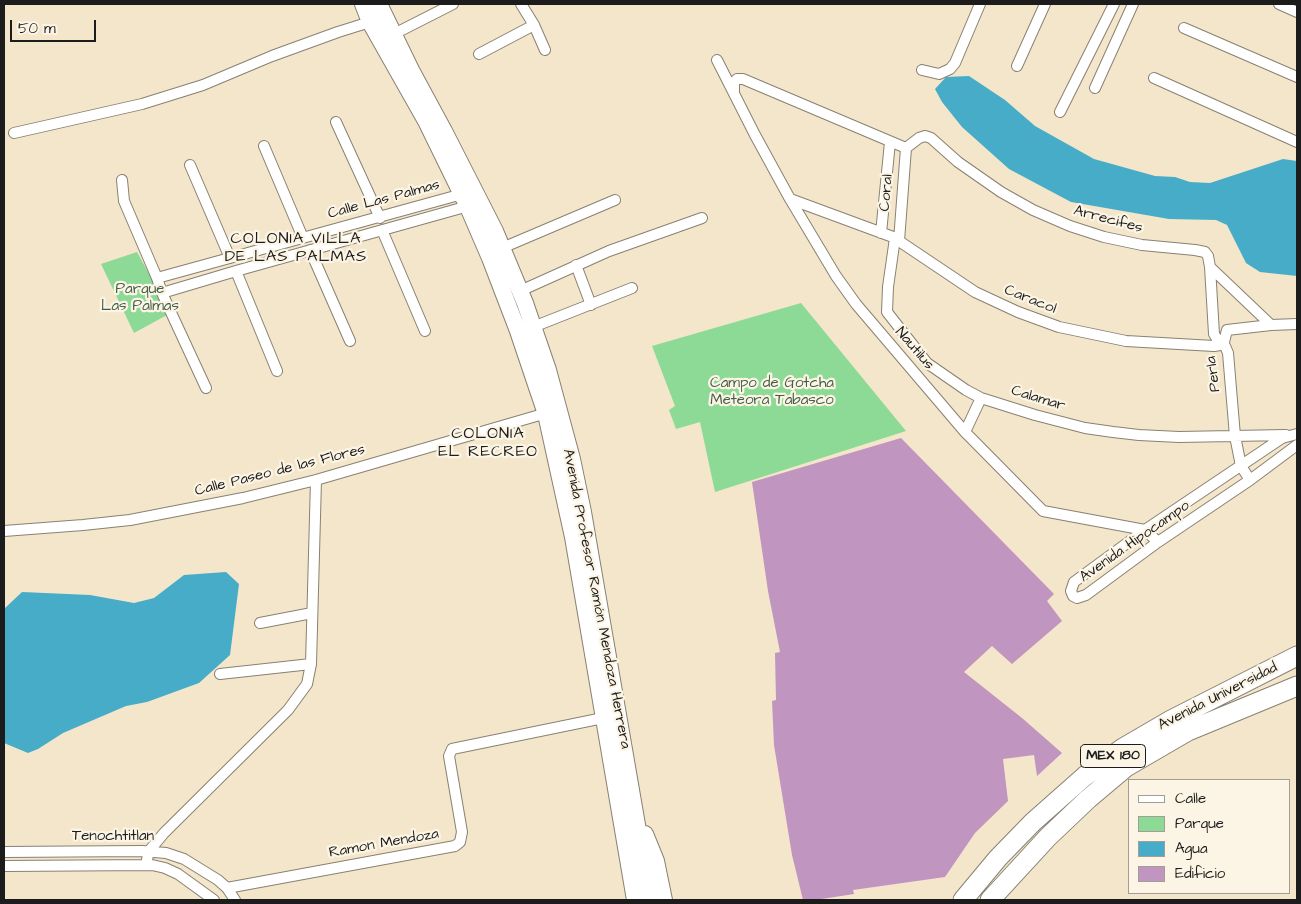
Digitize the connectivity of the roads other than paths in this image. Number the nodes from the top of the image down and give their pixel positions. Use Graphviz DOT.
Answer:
graph roads {
  1 [pos="363,4"];
  2 [pos="379,4"];
  3 [pos="453,4"];
  4 [pos="521,4"];
  5 [pos="980,4"];
  6 [pos="1045,4"];
  7 [pos="1114,4"];
  8 [pos="1133,4"];
  9 [pos="1279,4"];
  10 [pos="1297,12"];
  11 [pos="370,22"];
  12 [pos="534,25"];
  13 [pos="1184,28"];
  14 [pos="394,34"];
  15 [pos="545,50"];
  16 [pos="479,54"];
  17 [pos="717,60"];
  18 [pos="1017,66"];
  19 [pos="922,70"];
  20 [pos="1297,77"];
  21 [pos="1154,78"];
  22 [pos="1095,88"];
  23 [pos="736,98"];
  24 [pos="1060,112"];
  25 [pos="336,122"];
  26 [pos="14,134"];
  27 [pos="890,142"];
  28 [pos="1297,142"];
  29 [pos="264,146"];
  30 [pos="906,148"];
  31 [pos="190,165"];
  32 [pos="122,180"];
  33 [pos="471,199"];
  34 [pos="615,200"];
  35 [pos="790,200"];
  36 [pos="380,218"];
  37 [pos="702,218"];
  38 [pos="359,223"];
  39 [pos="341,228"];
  40 [pos="382,230"];
  41 [pos="881,233"];
  42 [pos="363,235"];
  43 [pos="299,239"];
  44 [pos="345,240"];
  45 [pos="897,240"];
  46 [pos="273,246"];
  47 [pos="502,248"];
  48 [pos="310,250"];
  49 [pos="298,253"];
  50 [pos="230,258"];
  51 [pos="277,259"];
  52 [pos="576,265"];
  53 [pos="1210,267"];
  54 [pos="236,271"];
  55 [pos="157,278"];
  56 [pos="632,288"];
  57 [pos="520,291"];
  58 [pos="162,293"];
  59 [pos="591,305"];
  60 [pos="1297,324"];
  61 [pos="1271,325"];
  62 [pos="533,327"];
  63 [pos="425,331"];
  64 [pos="350,341"];
  65 [pos="1222,344"];
  66 [pos="277,371"];
  67 [pos="206,388"];
  68 [pos="981,398"];
  69 [pos="552,412"];
  70 [pos="966,432"];
  71 [pos="1294,434"];
  72 [pos="1235,436"];
  73 [pos="1297,445"];
  74 [pos="1241,466"];
  75 [pos="316,480"];
  76 [pos="1250,480"];
  77 [pos="1146,530"];
  78 [pos="4,531"];
  79 [pos="1158,542"];
  80 [pos="312,613"];
  81 [pos="260,623"];
  82 [pos="1297,656"];
  83 [pos="311,664"];
  84 [pos="220,674"];
  85 [pos="1297,686"];
  86 [pos="612,717"];
  87 [pos="636,814"];
  88 [pos="149,851"];
  89 [pos="4,852"];
  90 [pos="146,864"];
  91 [pos="4,866"];
  92 [pos="227,888"];
  93 [pos="214,900"];
  94 [pos="236,900"];
  95 [pos="635,900"];
  96 [pos="650,900"];
  97 [pos="664,900"];
  98 [pos="963,900"];
  99 [pos="990,900"];
  1 -- 11 [label="main road, Avenida Profesor Ramón Mendoza Herrera"];
  2 -- 14 [label="main road, Avenida Profesor Ramón Mendoza Herrera"];
  3 -- 14 [label="street"];
  4 -- 12 [label="street"];
  5 -- 19 [label="street"];
  6 -- 18 [label="street"];
  7 -- 24 [label="street"];
  8 -- 22 [label="street"];
  9 -- 10 [label="street"];
  11 -- 26 [label="street"];
  11 -- 33 [label="main road, Avenida Profesor Ramón Mendoza Herrera"];
  12 -- 15 [label="street"];
  12 -- 16 [label="street"];
  13 -- 20 [label="street"];
  14 -- 33 [label="main road, Avenida Profesor Ramón Mendoza Herrera"];
  17 -- 23 [label="street, Nautilus"];
  21 -- 28 [label="street"];
  23 -- 27 [label="street"];
  23 -- 35 [label="street, Nautilus"];
  25 -- 36 [label="street"];
  27 -- 30 [label="street"];
  27 -- 41 [label="street, Coral"];
  29 -- 43 [label="street"];
  30 -- 45 [label="street, Coral"];
  30 -- 53 [label="street, Arrecifes"];
  31 -- 50 [label="street"];
  32 -- 55 [label="street"];
  33 -- 36 [label="street, Calle Las Palmas"];
  33 -- 40 [label="street, Calle Las Palmas"];
  33 -- 47 [label="main road, Avenida Profesor Ramón Mendoza Herrera"];
  33 -- 69 [label="main road, Avenida Profesor Ramón Mendoza Herrera"];
  34 -- 47 [label="street"];
  35 -- 41 [label="street, Caracol"];
  35 -- 70 [label="street, Nautilus"];
  36 -- 38 [label="street, Calle Las Palmas"];
  37 -- 52 [label="street"];
  38 -- 39 [label="street, Calle Las Palmas"];
  38 -- 42 [label="street"];
  39 -- 43 [label="street, Calle Las Palmas"];
  39 -- 44 [label="street"];
  40 -- 42 [label="street, Calle Las Palmas"];
  40 -- 63 [label="street"];
  41 -- 45 [label="street, Caracol"];
  42 -- 44 [label="street, Calle Las Palmas"];
  43 -- 46 [label="street, Calle Las Palmas"];
  43 -- 49 [label="street"];
  44 -- 48 [label="street, Calle Las Palmas"];
  45 -- 65 [label="street, Caracol"];
  45 -- 68 [label="street, Calamar"];
  46 -- 50 [label="street, Calle Las Palmas"];
  46 -- 51 [label="street"];
  47 -- 57 [label="main road, Avenida Profesor Ramón Mendoza Herrera"];
  48 -- 49 [label="street, Calle Las Palmas"];
  48 -- 64 [label="street"];
  49 -- 51 [label="street, Calle Las Palmas"];
  50 -- 55 [label="street, Calle Las Palmas"];
  51 -- 54 [label="street, Calle Las Palmas"];
  52 -- 57 [label="street"];
  52 -- 59 [label="street"];
  53 -- 61 [label="street, Arrecifes"];
  53 -- 65 [label="street, Perla"];
  54 -- 58 [label="street, Calle Las Palmas"];
  54 -- 66 [label="street"];
  55 -- 58 [label="street"];
  56 -- 59 [label="street"];
  57 -- 62 [label="main road, Avenida Profesor Ramón Mendoza Herrera"];
  58 -- 67 [label="street"];
  59 -- 62 [label="street"];
  60 -- 61 [label="street"];
  61 -- 65 [label="street"];
  62 -- 69 [label="main road, Avenida Profesor Ramón Mendoza Herrera"];
  65 -- 72 [label="street, Perla"];
  68 -- 70 [label="street"];
  68 -- 72 [label="street, Calamar"];
  69 -- 75 [label="street, Calle Paseo de las Flores"];
  69 -- 86 [label="main road, Avenida Profesor Ramón Mendoza Herrera"];
  69 -- 86 [label="main road, Avenida Profesor Ramón Mendoza Herrera"];
  70 -- 77 [label="street, Nautilus"];
  71 -- 72 [label="street, Calamar"];
  71 -- 74 [label="street, Avenida Hipocampo"];
  72 -- 74 [label="street, Perla"];
  73 -- 76 [label="street, Avenida Hipocampo"];
  74 -- 76 [label="street, Perla"];
  74 -- 77 [label="street, Avenida Hipocampo"];
  75 -- 78 [label="street, Calle Paseo de las Flores"];
  75 -- 80 [label="street"];
  76 -- 79 [label="street, Avenida Hipocampo"];
  77 -- 79 [label="street"];
  77 -- 79 [label="street, Avenida Hipocampo"];
  80 -- 81 [label="street"];
  80 -- 83 [label="street"];
  82 -- 98 [label="highway, Avenida Universidad / MEX 180"];
  83 -- 84 [label="street"];
  83 -- 88 [label="street"];
  85 -- 99 [label="highway, Avenida Universidad / MEX 180"];
  86 -- 87 [label="main road, Avenida Profesor Ramón Mendoza Herrera"];
  86 -- 92 [label="street, Ramon Mendoza"];
  86 -- 95 [label="main road"];
  87 -- 96 [label="main road"];
  87 -- 97 [label="main road"];
  88 -- 89 [label="street, Tenochtitlan"];
  88 -- 90 [label="street"];
  88 -- 92 [label="street, Tenochtitlan"];
  90 -- 91 [label="street, Tenochtitlan"];
  90 -- 93 [label="street, Tenochtitlan"];
  92 -- 94 [label="street, Tenochtitlan"];
}
